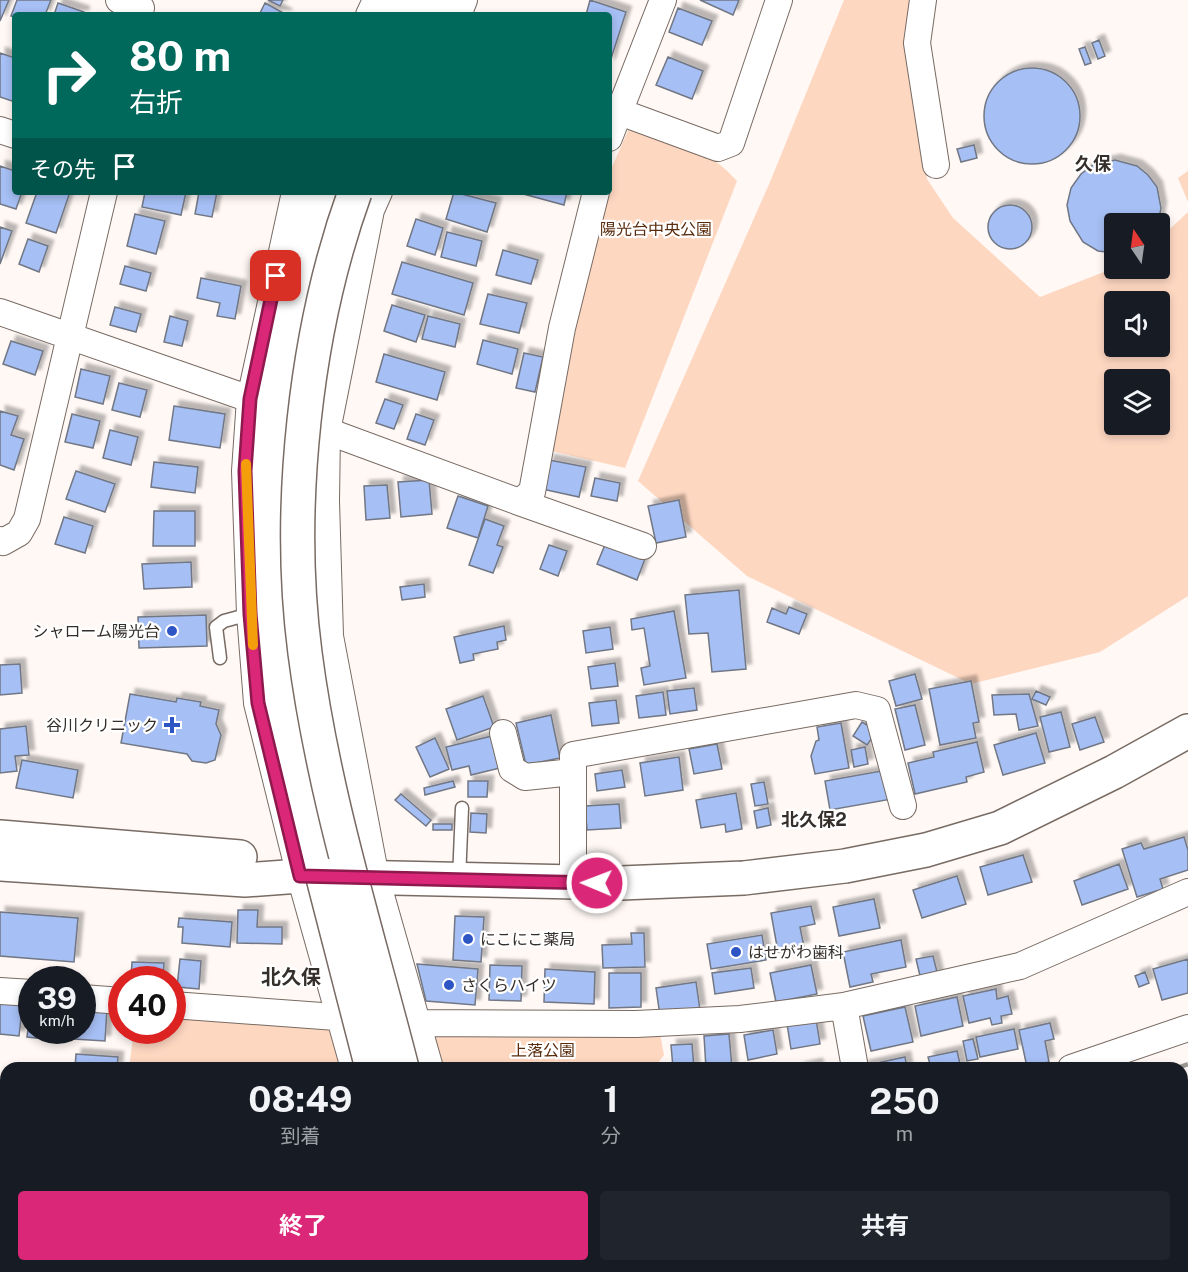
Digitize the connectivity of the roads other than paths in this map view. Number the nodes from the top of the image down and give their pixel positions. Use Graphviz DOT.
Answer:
graph roads {
  1 [pos="663,0"];
  2 [pos="779,0"];
  3 [pos="923,0"];
  4 [pos="620,112"];
  5 [pos="612,131"];
  6 [pos="936,165"];
  7 [pos="103,195"];
  8 [pos="294,195"];
  9 [pos="323,195"];
  10 [pos="354,195"];
  11 [pos="378,195"];
  12 [pos="595,195"];
  13 [pos="0,312"];
  14 [pos="70,338"];
  15 [pos="250,399"];
  16 [pos="327,431"];
  17 [pos="519,502"];
  18 [pos="0,540"];
  19 [pos="643,546"];
  20 [pos="250,614"];
  21 [pos="220,658"];
  22 [pos="1188,731"];
  23 [pos="502,734"];
  24 [pos="573,772"];
  25 [pos="903,806"];
  26 [pos="462,808"];
  27 [pos="0,837"];
  28 [pos="0,864"];
  29 [pos="293,876"];
  30 [pos="376,878"];
  31 [pos="459,880"];
  32 [pos="573,882"];
  33 [pos="1188,891"];
  34 [pos="0,991"];
  35 [pos="18,992"];
  36 [pos="186,1006"];
  37 [pos="844,1006"];
  38 [pos="342,1018"];
  39 [pos="418,1023"];
  40 [pos="1188,1028"];
  41 [pos="353,1062"];
  42 [pos="370,1062"];
  43 [pos="400,1062"];
  44 [pos="428,1062"];
  45 [pos="854,1062"];
  46 [pos="1089,1062"];
  1 -- 4 [label="street"];
  2 -- 4 [label="street"];
  3 -- 6 [label="street"];
  4 -- 5 [label="street"];
  7 -- 14 [label="street"];
  8 -- 15 [label="street"];
  9 -- 42 [label="street, bridge"];
  10 -- 43 [label="street, bridge"];
  11 -- 16 [label="street"];
  12 -- 17 [label="street"];
  13 -- 14 [label="street"];
  14 -- 15 [label="street"];
  14 -- 18 [label="street"];
  15 -- 20 [label="street"];
  16 -- 17 [label="street"];
  16 -- 30 [label="street"];
  17 -- 19 [label="street"];
  20 -- 21 [label="lane"];
  20 -- 29 [label="street"];
  22 -- 32 [label="street"];
  23 -- 24 [label="street"];
  24 -- 25 [label="street"];
  24 -- 32 [label="street"];
  26 -- 31 [label="lane"];
  27 -- 29 [label="street"];
  28 -- 29 [label="street"];
  29 -- 30 [label="street"];
  29 -- 38 [label="street"];
  30 -- 31 [label="street"];
  30 -- 39 [label="street"];
  31 -- 32 [label="street"];
  33 -- 37 [label="street"];
  34 -- 35 [label="street"];
  36 -- 38 [label="street"];
  37 -- 39 [label="street"];
  37 -- 45 [label="street"];
  38 -- 39 [label="street"];
  38 -- 41 [label="street"];
  39 -- 44 [label="street"];
  40 -- 46 [label="street"];
}
